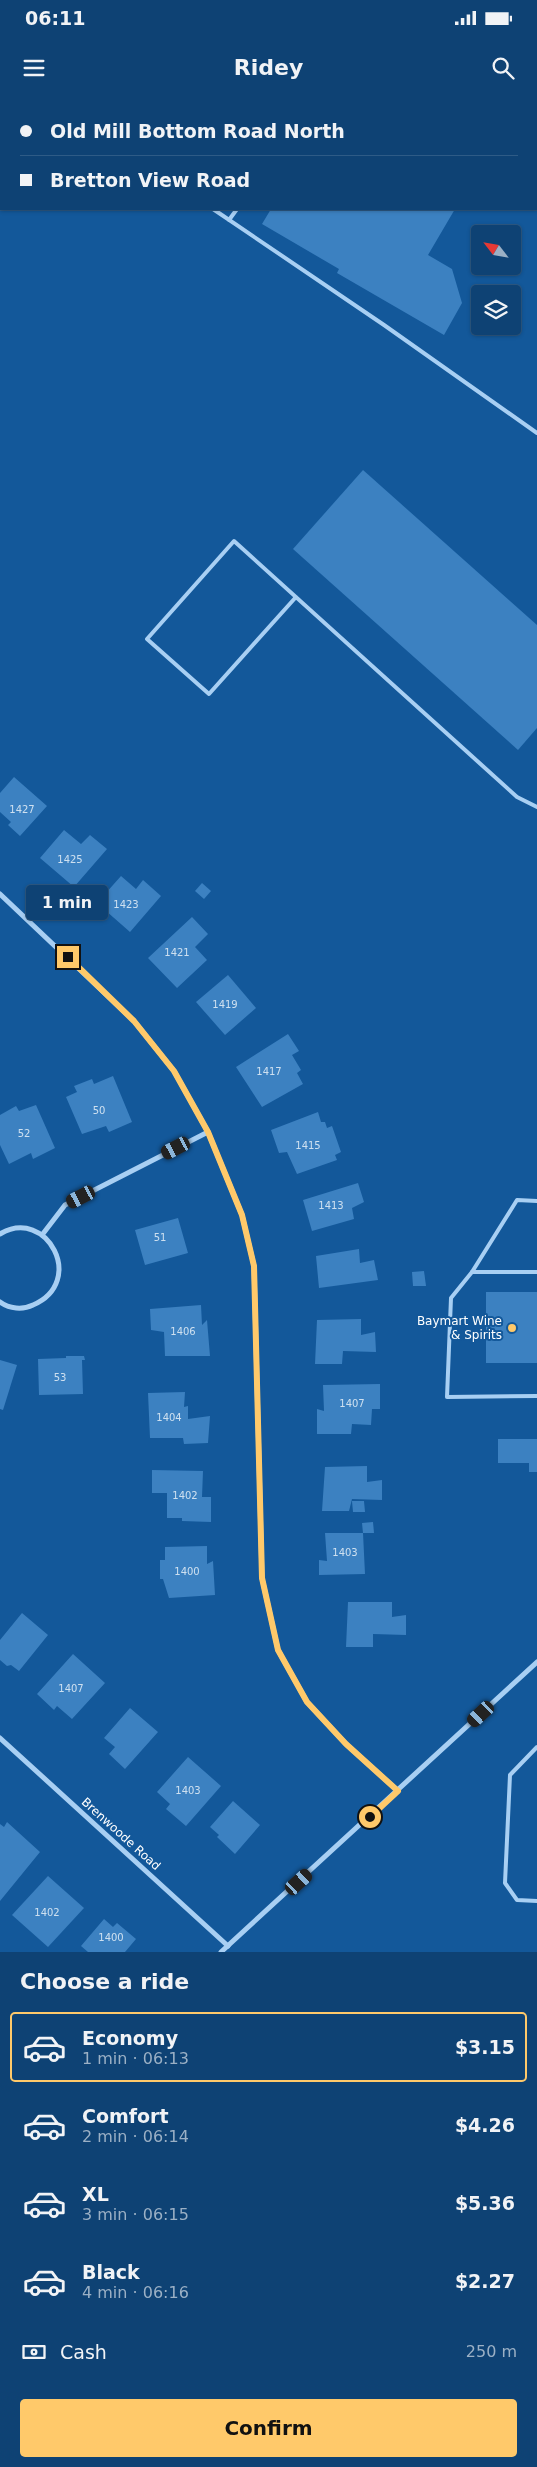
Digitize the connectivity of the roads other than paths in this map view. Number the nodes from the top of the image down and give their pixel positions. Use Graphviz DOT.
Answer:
graph roads {
  1 [pos="214,210"];
  2 [pos="236,210"];
  3 [pos="228,220"];
  4 [pos="537,433"];
  5 [pos="296,596"];
  6 [pos="537,807"];
  7 [pos="0,894"];
  8 [pos="208,1132"];
  9 [pos="537,1200"];
  10 [pos="0,1234"];
  11 [pos="42,1235"];
  12 [pos="472,1272"];
  13 [pos="537,1272"];
  14 [pos="0,1302"];
  15 [pos="537,1396"];
  16 [pos="537,1662"];
  17 [pos="0,1738"];
  18 [pos="537,1747"];
  19 [pos="398,1791"];
  20 [pos="537,1901"];
  21 [pos="228,1946"];
  22 [pos="221,1952"];
  1 -- 3 [label="lane"];
  2 -- 3 [label="lane"];
  3 -- 4 [label="lane"];
  5 -- 5 [label="lane"];
  5 -- 6 [label="lane"];
  7 -- 8 [label="street"];
  8 -- 11 [label="street"];
  8 -- 19 [label="street"];
  9 -- 12 [label="lane"];
  10 -- 11 [label="street"];
  11 -- 14 [label="street"];
  12 -- 13 [label="lane"];
  12 -- 15 [label="lane"];
  16 -- 19 [label="street"];
  17 -- 21 [label="street, Brenwoode Road"];
  18 -- 20 [label="lane"];
  19 -- 21 [label="street"];
  21 -- 22 [label="street"];
}
